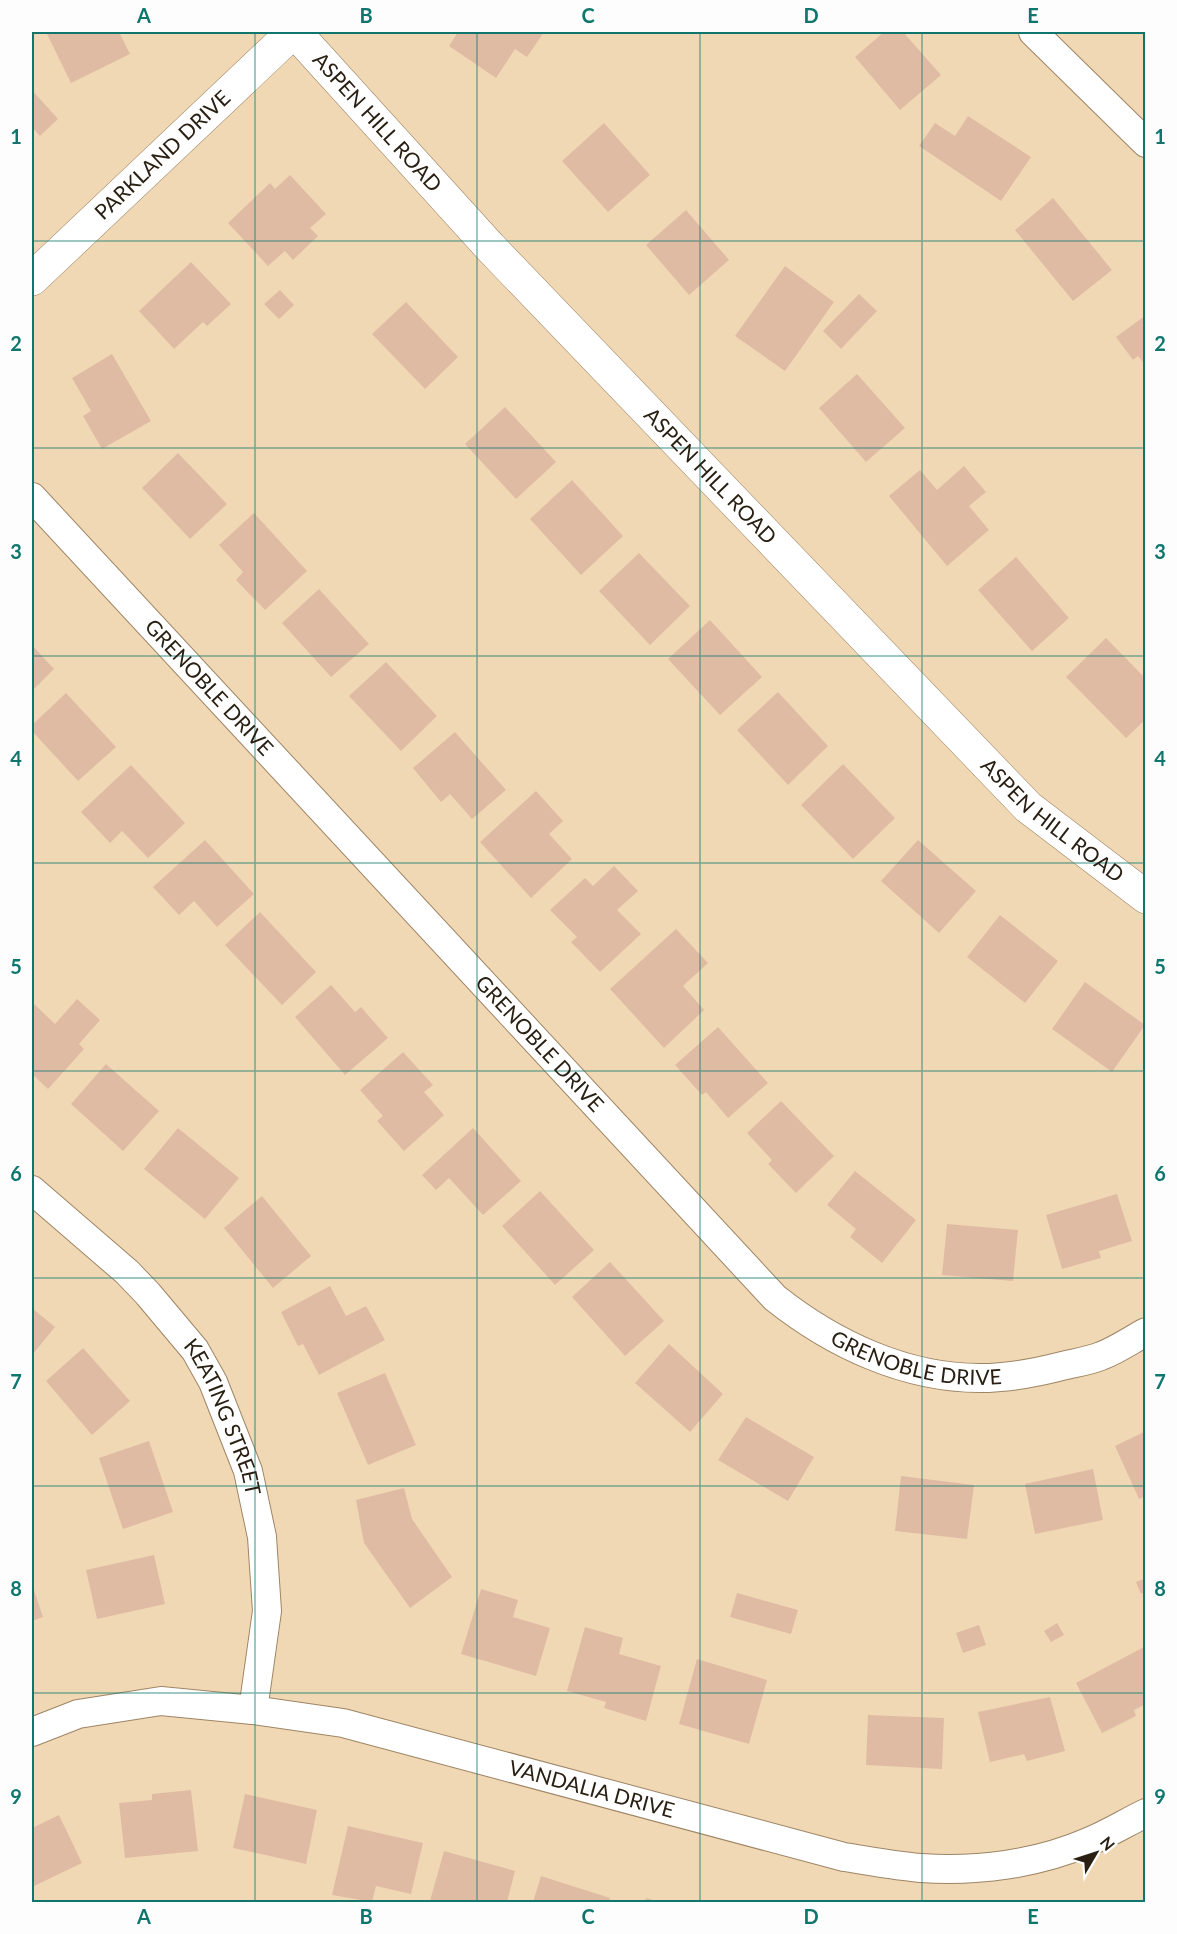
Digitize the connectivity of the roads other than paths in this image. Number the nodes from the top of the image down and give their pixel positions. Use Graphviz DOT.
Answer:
graph roads {
  1 [pos="294,32"];
  2 [pos="1033,32"];
  3 [pos="1146,143"];
  4 [pos="32,279"];
  5 [pos="32,497"];
  6 [pos="1146,897"];
  7 [pos="32,1190"];
  8 [pos="1146,1332"];
  9 [pos="253,1710"];
  10 [pos="32,1732"];
  11 [pos="1146,1813"];
  1 -- 4 [label="street, PARKLAND DRIVE"];
  1 -- 6 [label="street, ASPEN HILL ROAD"];
  2 -- 3 [label="street"];
  5 -- 8 [label="street, GRENOBLE DRIVE"];
  7 -- 9 [label="street, KEATING STREET"];
  9 -- 10 [label="street, VANDALIA DRIVE"];
  9 -- 11 [label="street, VANDALIA DRIVE"];
}
